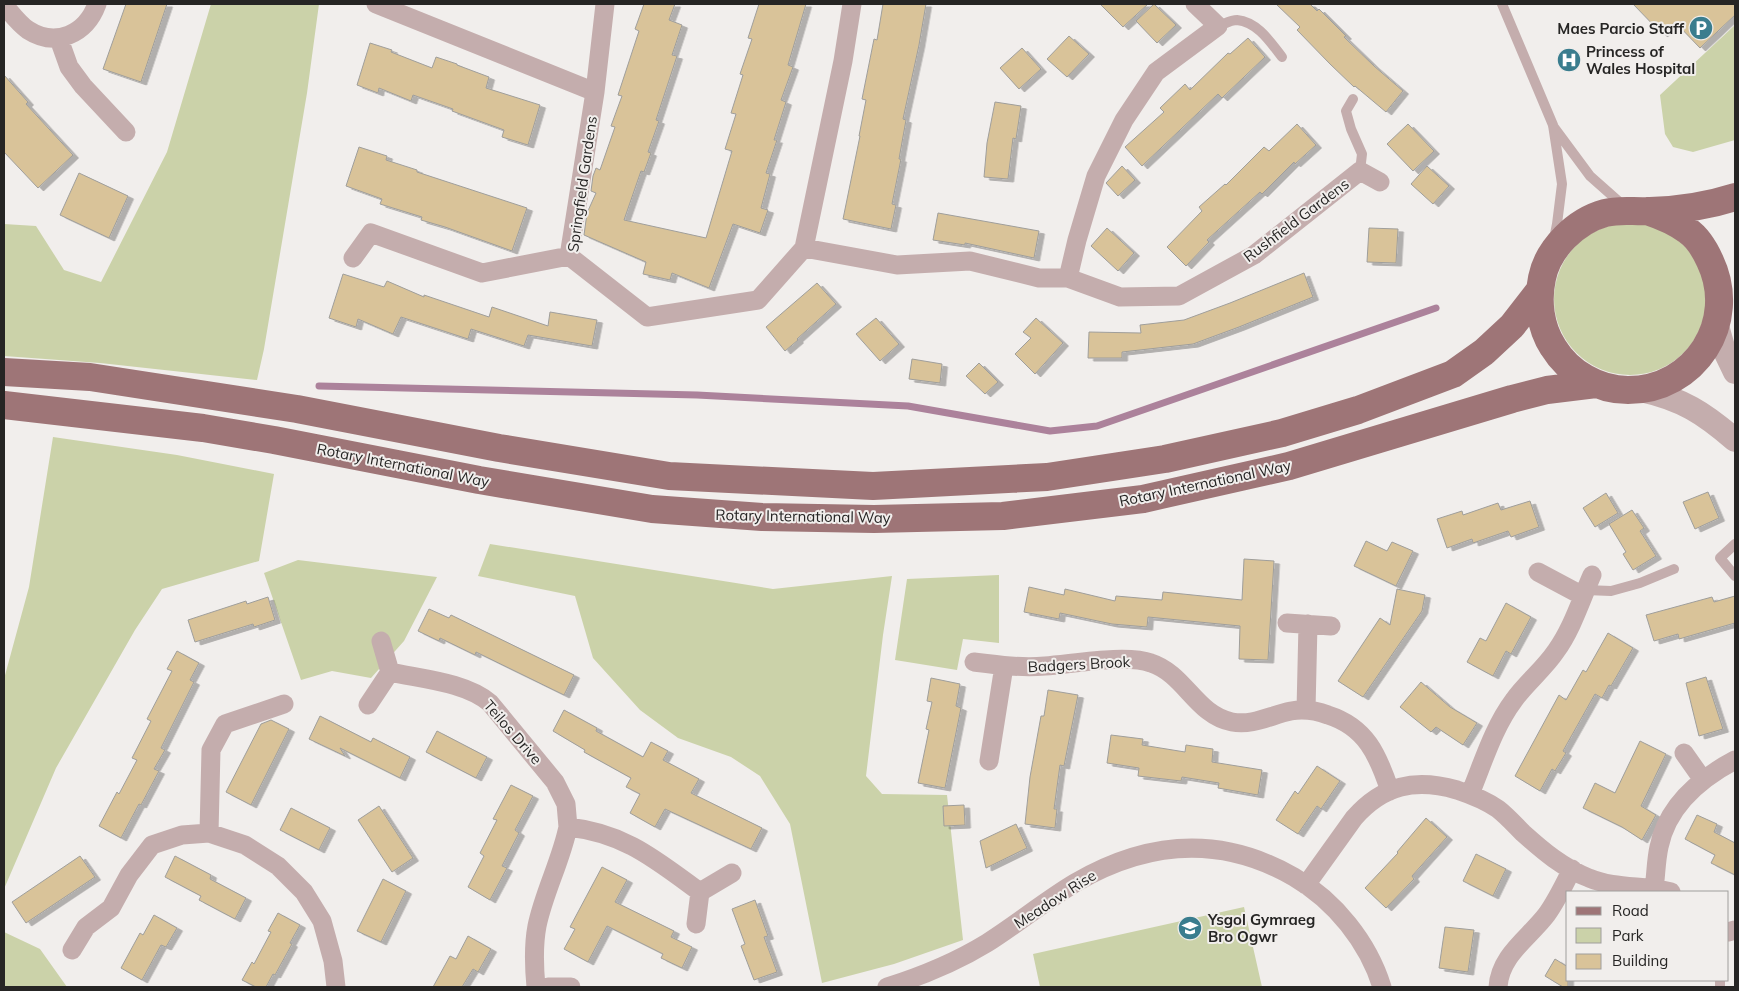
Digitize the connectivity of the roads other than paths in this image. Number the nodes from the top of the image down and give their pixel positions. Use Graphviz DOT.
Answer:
graph roads {
  1 [pos="97,4"];
  2 [pos="376,4"];
  3 [pos="605,4"];
  4 [pos="852,4"];
  5 [pos="1195,4"];
  6 [pos="1502,4"];
  7 [pos="4,5"];
  8 [pos="1218,26"];
  9 [pos="59,39"];
  10 [pos="1282,57"];
  11 [pos="595,92"];
  12 [pos="1354,99"];
  13 [pos="1552,126"];
  14 [pos="126,132"];
  15 [pos="1360,171"];
  16 [pos="1380,182"];
  17 [pos="1735,197"];
  18 [pos="1638,210"];
  19 [pos="804,248"];
  20 [pos="569,256"];
  21 [pos="1550,257"];
  22 [pos="353,258"];
  23 [pos="1735,265"];
  24 [pos="1068,278"];
  25 [pos="1540,290"];
  26 [pos="1720,293"];
  27 [pos="1717,326"];
  28 [pos="4,372"];
  29 [pos="1735,372"];
  30 [pos="1596,384"];
  31 [pos="1641,390"];
  32 [pos="4,405"];
  33 [pos="1735,440"];
  34 [pos="1735,544"];
  35 [pos="1674,569"];
  36 [pos="1538,572"];
  37 [pos="1735,576"];
  38 [pos="1587,587"];
  39 [pos="1287,623"];
  40 [pos="1308,624"];
  41 [pos="1331,626"];
  42 [pos="381,641"];
  43 [pos="974,662"];
  44 [pos="1004,666"];
  45 [pos="390,672"];
  46 [pos="284,704"];
  47 [pos="368,705"];
  48 [pos="1306,710"];
  49 [pos="1684,753"];
  50 [pos="1735,760"];
  51 [pos="989,761"];
  52 [pos="1703,780"];
  53 [pos="1390,791"];
  54 [pos="1470,794"];
  55 [pos="568,826"];
  56 [pos="209,832"];
  57 [pos="1572,870"];
  58 [pos="732,874"];
  59 [pos="1306,885"];
  60 [pos="1662,891"];
  61 [pos="700,892"];
  62 [pos="696,924"];
  63 [pos="72,950"];
  64 [pos="914,983"];
  65 [pos="336,987"];
  66 [pos="536,987"];
  67 [pos="548,987"];
  68 [pos="571,987"];
  69 [pos="887,987"];
  70 [pos="1382,987"];
  71 [pos="1498,987"];
  1 -- 9 [label="street"];
  2 -- 11 [label="street"];
  3 -- 11 [label="street, Springfield Gardens"];
  4 -- 19 [label="street, Springfield Gardens"];
  5 -- 8 [label="street"];
  6 -- 13 [label="lane"];
  7 -- 9 [label="street"];
  8 -- 10 [label="lane"];
  8 -- 24 [label="street"];
  9 -- 14 [label="street"];
  11 -- 20 [label="street, Springfield Gardens"];
  12 -- 15 [label="lane"];
  13 -- 18 [label="lane"];
  13 -- 21 [label="lane"];
  15 -- 16 [label="street, Rushfield Gardens"];
  15 -- 24 [label="street, Rushfield Gardens"];
  17 -- 18 [label="main road"];
  18 -- 21 [label="main road"];
  18 -- 26 [label="main road"];
  19 -- 20 [label="street, Springfield Gardens"];
  19 -- 24 [label="street, Rushfield Gardens"];
  20 -- 22 [label="street"];
  21 -- 25 [label="main road"];
  23 -- 26 [label="main road"];
  25 -- 28 [label="main road, Rotary International Way"];
  25 -- 30 [label="main road"];
  26 -- 27 [label="main road"];
  27 -- 29 [label="street"];
  27 -- 31 [label="main road"];
  30 -- 31 [label="main road"];
  30 -- 32 [label="main road, Rotary International Way"];
  31 -- 33 [label="street"];
  34 -- 37 [label="lane"];
  35 -- 38 [label="lane"];
  36 -- 38 [label="street"];
  38 -- 54 [label="street"];
  39 -- 40 [label="street"];
  40 -- 41 [label="street"];
  40 -- 48 [label="street"];
  42 -- 45 [label="street"];
  43 -- 44 [label="street, Badgers Brook"];
  44 -- 48 [label="street, Badgers Brook"];
  44 -- 51 [label="street"];
  45 -- 47 [label="street"];
  45 -- 55 [label="street, Teilos Drive"];
  46 -- 56 [label="street"];
  48 -- 53 [label="street, Badgers Brook"];
  49 -- 52 [label="street"];
  50 -- 52 [label="street"];
  52 -- 60 [label="street"];
  53 -- 54 [label="street"];
  53 -- 59 [label="street"];
  54 -- 57 [label="street"];
  55 -- 61 [label="street"];
  55 -- 66 [label="street, Teilos Drive"];
  56 -- 63 [label="street"];
  56 -- 65 [label="street"];
  57 -- 60 [label="street"];
  57 -- 71 [label="street"];
  58 -- 61 [label="street"];
  59 -- 64 [label="street, Meadow Rise"];
  59 -- 70 [label="street, Meadow Rise"];
  61 -- 62 [label="street"];
  64 -- 69 [label="street, Meadow Rise"];
  67 -- 68 [label="street"];
}
